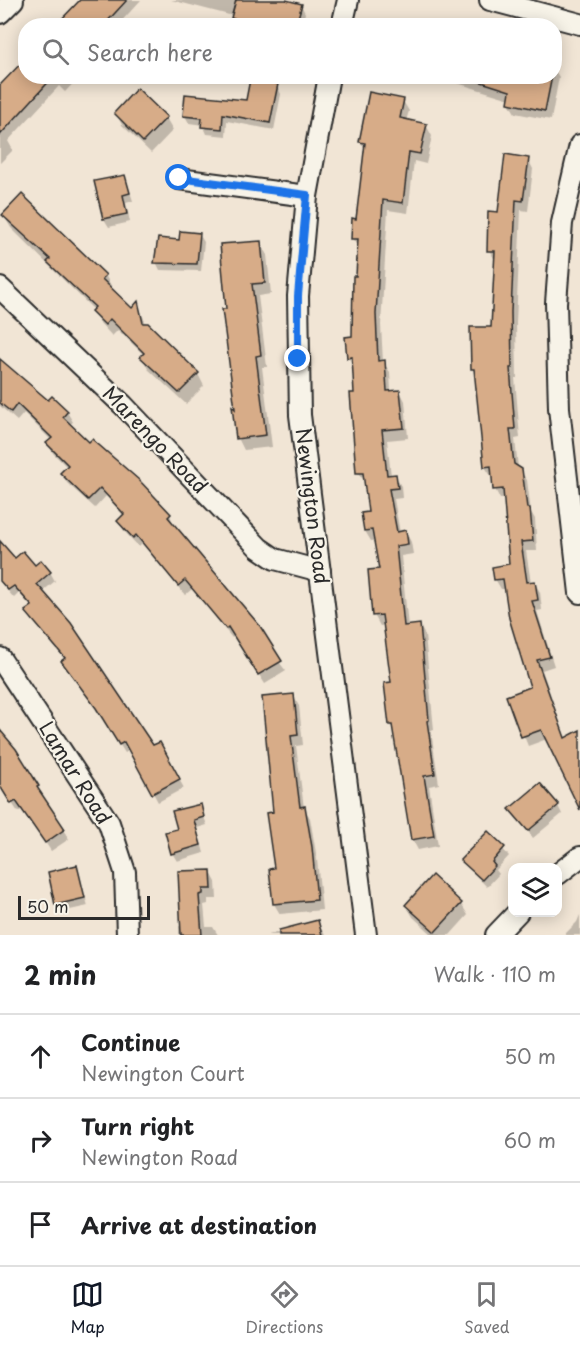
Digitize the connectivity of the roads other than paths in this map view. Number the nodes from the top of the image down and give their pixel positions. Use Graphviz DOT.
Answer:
graph roads {
  1 [pos="13,0"];
  2 [pos="348,0"];
  3 [pos="490,0"];
  4 [pos="0,13"];
  5 [pos="344,18"];
  6 [pos="558,18"];
  7 [pos="562,19"];
  8 [pos="580,24"];
  9 [pos="327,84"];
  10 [pos="580,145"];
  11 [pos="179,178"];
  12 [pos="307,195"];
  13 [pos="0,288"];
  14 [pos="320,572"];
  15 [pos="580,593"];
  16 [pos="0,658"];
  17 [pos="580,857"];
  18 [pos="562,871"];
  19 [pos="513,917"];
  20 [pos="127,935"];
  21 [pos="366,935"];
  22 [pos="496,935"];
  1 -- 4 [label="street"];
  2 -- 5 [label="street"];
  3 -- 6 [label="street"];
  7 -- 8 [label="street"];
  9 -- 12 [label="street, Newington Road"];
  10 -- 15 [label="street"];
  11 -- 12 [label="street"];
  12 -- 14 [label="street, Newington Road"];
  13 -- 14 [label="street, Marengo Road"];
  14 -- 21 [label="street, Newington Road"];
  16 -- 20 [label="street, Lamar Road"];
  17 -- 18 [label="street"];
  19 -- 22 [label="street"];
}
